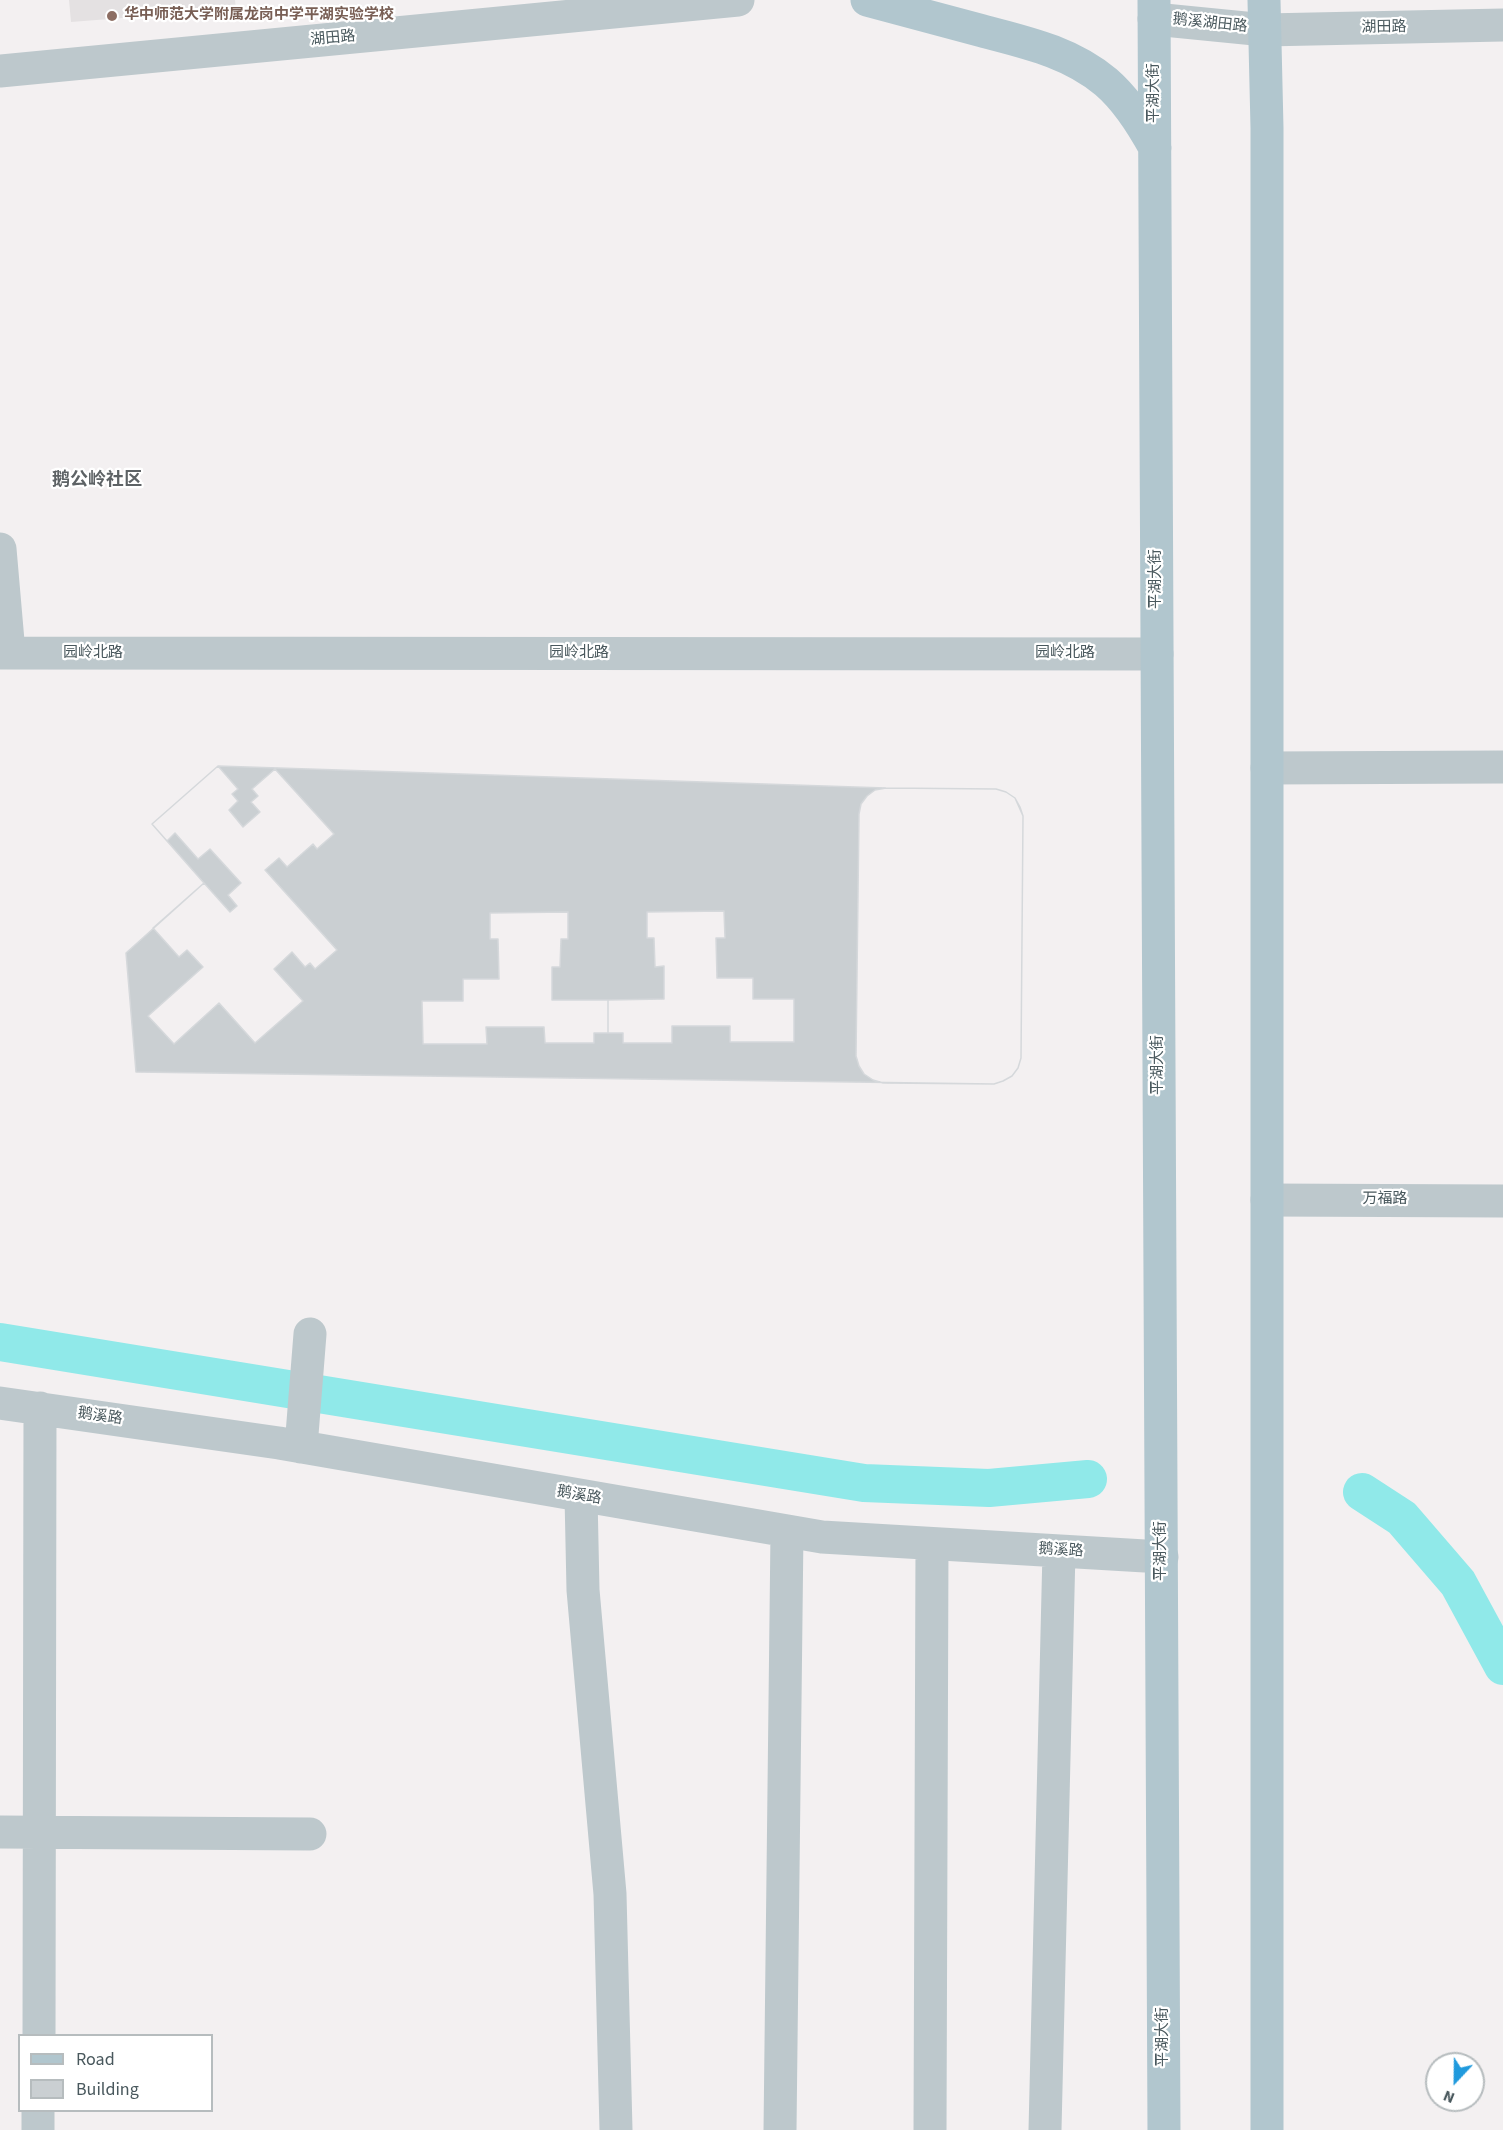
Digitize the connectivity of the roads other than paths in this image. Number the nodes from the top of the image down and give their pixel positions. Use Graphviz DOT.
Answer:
graph roads {
  1 [pos="738,0"];
  2 [pos="867,0"];
  3 [pos="1212,0"];
  4 [pos="1154,9"];
  5 [pos="1265,15"];
  6 [pos="1503,25"];
  7 [pos="0,71"];
  8 [pos="1155,149"];
  9 [pos="0,549"];
  10 [pos="4,654"];
  11 [pos="1157,654"];
  12 [pos="1503,767"];
  13 [pos="1267,768"];
  14 [pos="1267,1200"];
  15 [pos="1503,1201"];
  16 [pos="310,1335"];
  17 [pos="0,1402"];
  18 [pos="40,1408"];
  19 [pos="301,1447"];
  20 [pos="581,1496"];
  21 [pos="787,1532"];
  22 [pos="932,1544"];
  23 [pos="1059,1551"];
  24 [pos="1162,1557"];
  25 [pos="39,1831"];
  26 [pos="0,1832"];
  27 [pos="310,1834"];
  28 [pos="39,2034"];
  29 [pos="38,2112"];
  30 [pos="38,2130"];
  31 [pos="616,2130"];
  32 [pos="780,2130"];
  33 [pos="930,2130"];
  34 [pos="1045,2130"];
  35 [pos="1164,2130"];
  36 [pos="1267,2130"];
  1 -- 7 [label="street, 湖田路"];
  2 -- 8 [label="main road"];
  3 -- 4 [label="street"];
  4 -- 5 [label="street, 鹅溪湖田路"];
  4 -- 8 [label="main road, 平湖大街"];
  5 -- 6 [label="street, 湖田路"];
  5 -- 13 [label="main road"];
  8 -- 11 [label="main road, 平湖大街"];
  9 -- 10 [label="street"];
  10 -- 11 [label="street, 园岭北路"];
  11 -- 24 [label="main road, 平湖大街"];
  12 -- 13 [label="street"];
  13 -- 14 [label="main road"];
  14 -- 15 [label="street, 万福路"];
  14 -- 36 [label="main road"];
  16 -- 19 [label="street"];
  17 -- 18 [label="street, 鹅溪路"];
  18 -- 19 [label="street, 鹅溪路"];
  18 -- 25 [label="street"];
  19 -- 20 [label="street, 鹅溪路"];
  20 -- 21 [label="street, 鹅溪路"];
  20 -- 31 [label="street"];
  21 -- 22 [label="street, 鹅溪路"];
  21 -- 32 [label="street"];
  22 -- 23 [label="street, 鹅溪路"];
  22 -- 33 [label="street"];
  23 -- 24 [label="street, 鹅溪路"];
  23 -- 34 [label="street"];
  24 -- 35 [label="main road, 平湖大街"];
  25 -- 26 [label="street"];
  25 -- 27 [label="street"];
  25 -- 28 [label="street"];
  29 -- 30 [label="street"];
}
